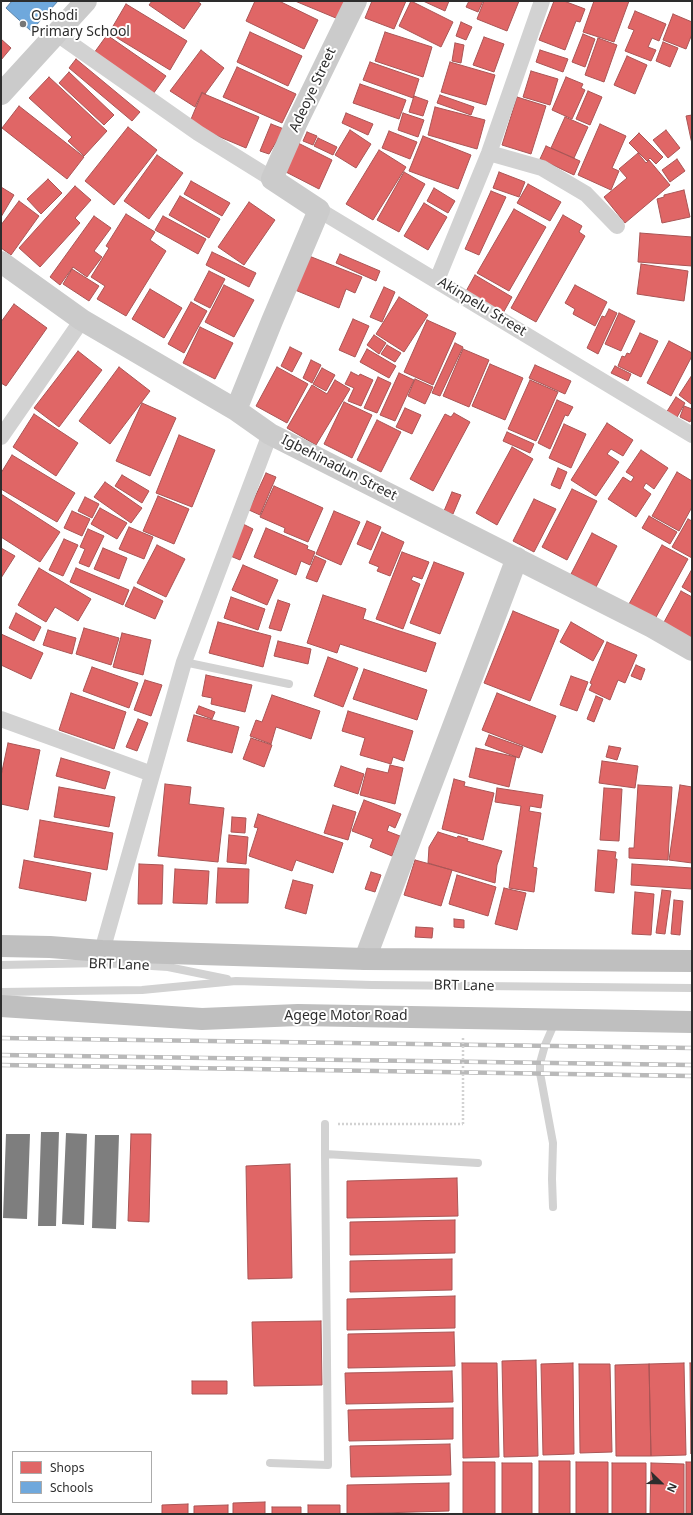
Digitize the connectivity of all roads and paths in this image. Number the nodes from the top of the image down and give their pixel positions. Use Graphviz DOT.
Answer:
graph roads {
  1 [pos="86,1"];
  2 [pos="356,1"];
  3 [pos="542,1"];
  4 [pos="57,34"];
  5 [pos="1,94"];
  6 [pos="489,153"];
  7 [pos="272,179"];
  8 [pos="319,210"];
  9 [pos="617,226"];
  10 [pos="1,262"];
  11 [pos="437,280"];
  12 [pos="82,320"];
  13 [pos="236,410"];
  14 [pos="270,434"];
  15 [pos="692,435"];
  16 [pos="1,437"];
  17 [pos="516,558"];
  18 [pos="692,650"];
  19 [pos="184,662"];
  20 [pos="289,684"];
  21 [pos="1,719"];
  22 [pos="152,774"];
  23 [pos="1,946"];
  24 [pos="102,951"];
  25 [pos="365,959"];
  26 [pos="692,961"];
  27 [pos="1,965"];
  28 [pos="236,980"];
  29 [pos="692,988"];
  30 [pos="1,992"];
  31 [pos="1,1006"];
  32 [pos="556,1018"];
  33 [pos="692,1022"];
  34 [pos="463,1037"];
  35 [pos="326,1124"];
  36 [pos="325,1154"];
  37 [pos="478,1163"];
  38 [pos="553,1207"];
  39 [pos="270,1464"];
  1 -- 4 [label="street"];
  2 -- 7 [label="street, Adeoye Street"];
  3 -- 6 [label="street"];
  4 -- 5 [label="street"];
  4 -- 7 [label="street"];
  6 -- 9 [label="street"];
  6 -- 11 [label="street"];
  7 -- 8 [label="street, Akinpelu Street"];
  8 -- 11 [label="street, Akinpelu Street"];
  8 -- 13 [label="street"];
  10 -- 12 [label="street, Igbehinadun Street"];
  11 -- 15 [label="street, Akinpelu Street"];
  12 -- 13 [label="street, Igbehinadun Street"];
  12 -- 16 [label="street"];
  13 -- 14 [label="street, Igbehinadun Street"];
  14 -- 17 [label="street, Igbehinadun Street"];
  14 -- 19 [label="street"];
  17 -- 18 [label="street, Igbehinadun Street"];
  17 -- 25 [label="street"];
  19 -- 20 [label="lane"];
  19 -- 22 [label="street"];
  21 -- 22 [label="street"];
  22 -- 24 [label="street"];
  23 -- 24 [label="highway"];
  24 -- 25 [label="highway"];
  25 -- 26 [label="highway"];
  27 -- 28 [label="lane, BRT Lane"];
  28 -- 29 [label="lane, BRT Lane"];
  28 -- 30 [label="lane, BRT Lane"];
  31 -- 32 [label="highway, Agege Motor Road"];
  32 -- 33 [label="highway, Agege Motor Road"];
  32 -- 38 [label="lane"];
  34 -- 35 [label="path, bridge"];
  35 -- 36 [label="lane"];
  36 -- 37 [label="lane"];
  36 -- 39 [label="lane"];
}
